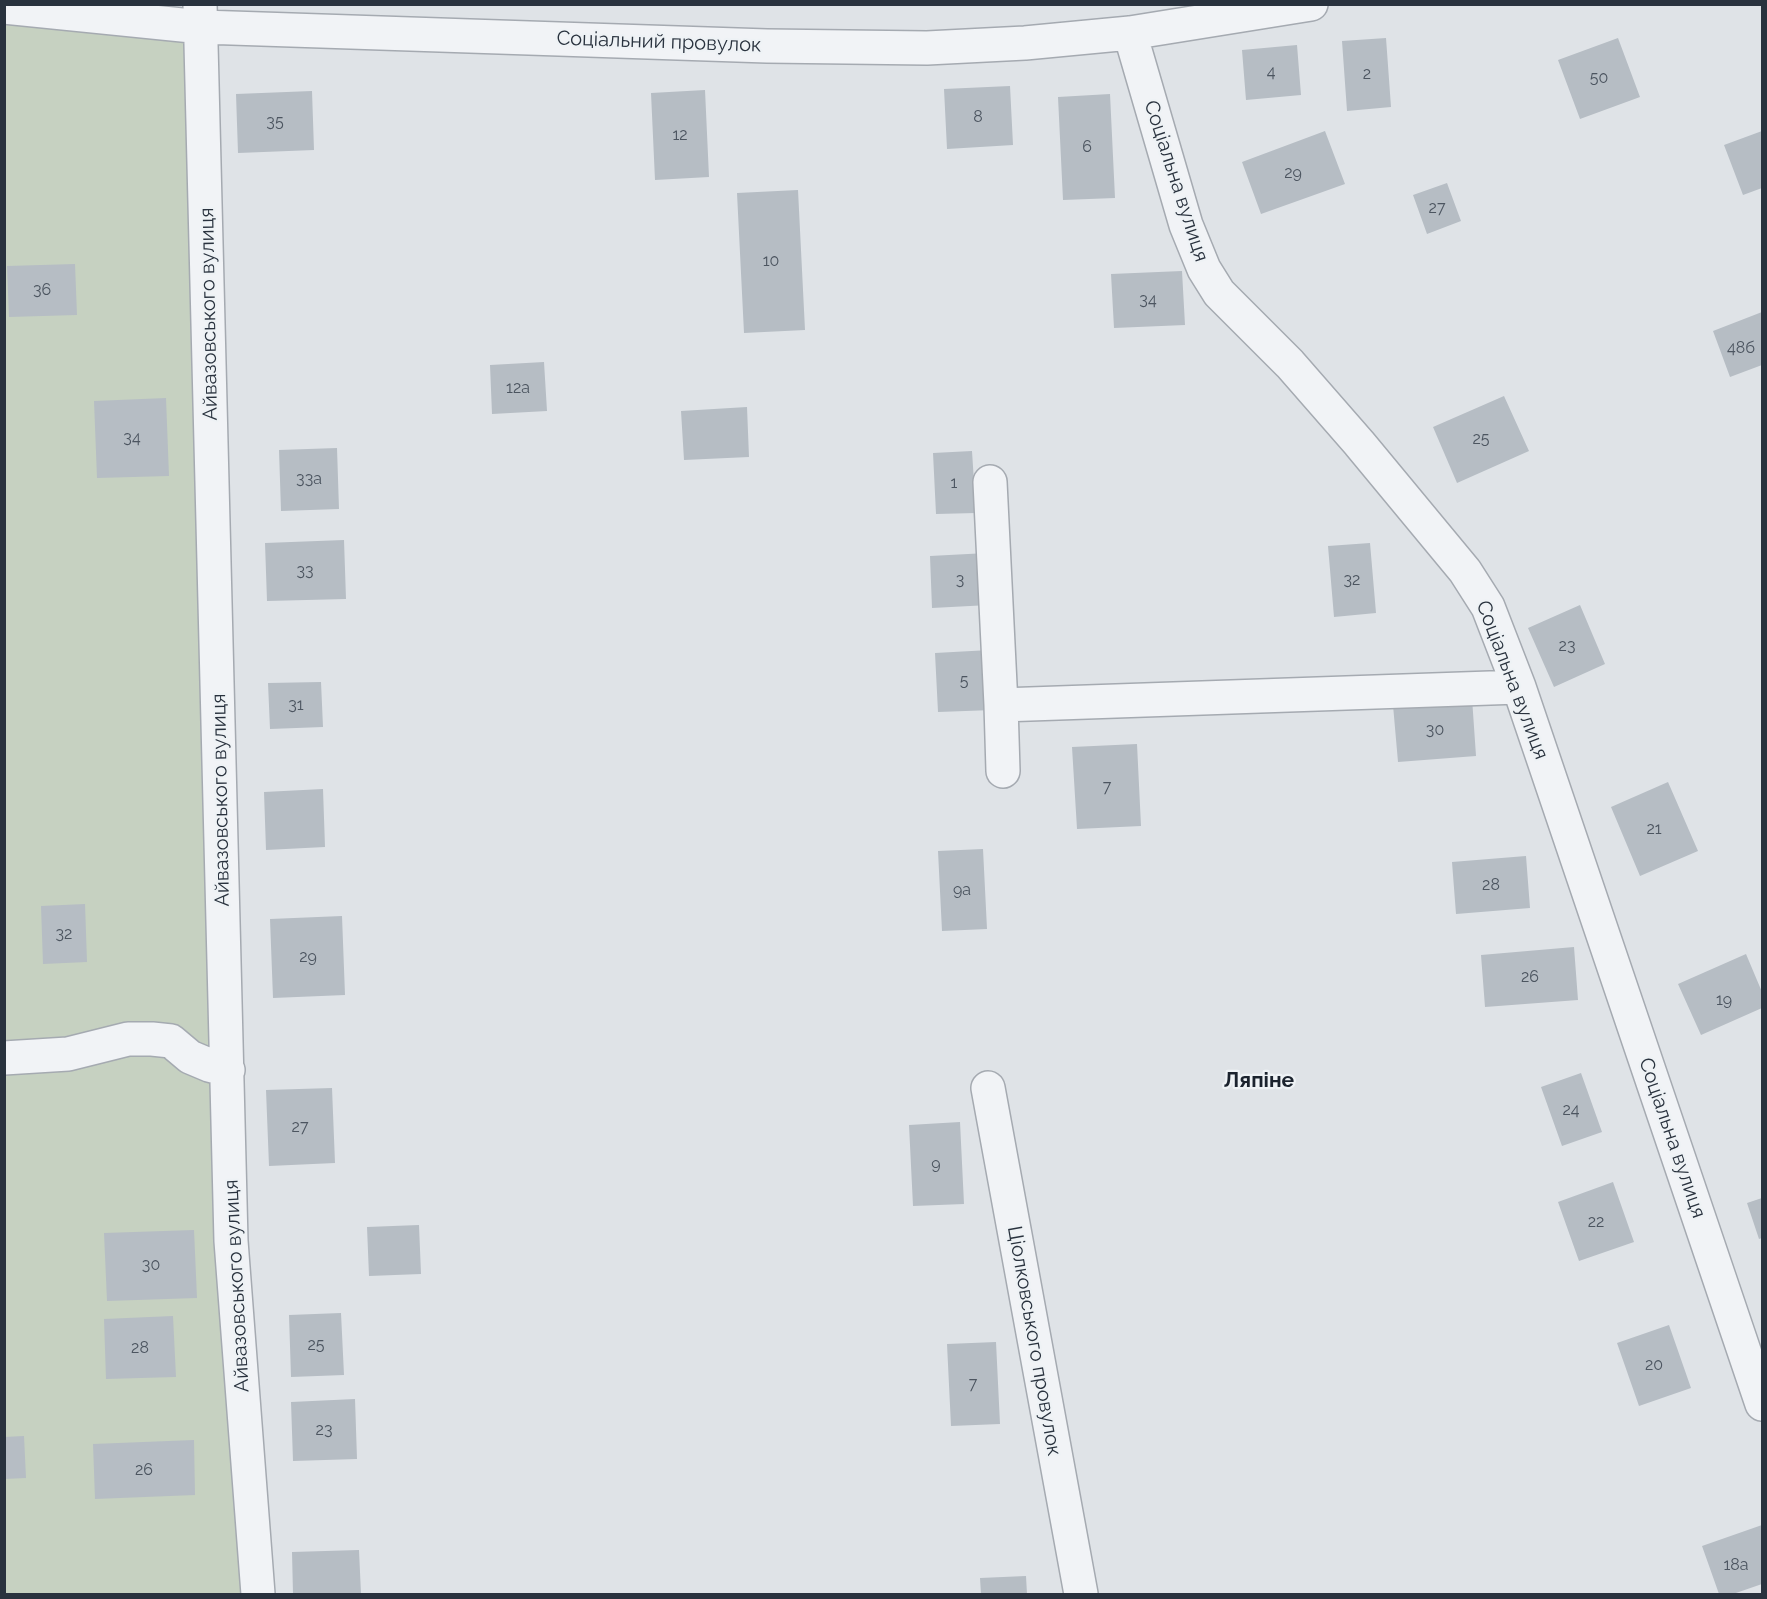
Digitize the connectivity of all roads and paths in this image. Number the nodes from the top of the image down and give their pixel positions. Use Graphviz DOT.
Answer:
graph roads {
  1 [pos="1311,4"];
  2 [pos="4,7"];
  3 [pos="201,16"];
  4 [pos="1130,33"];
  5 [pos="990,482"];
  6 [pos="1519,687"];
  7 [pos="1001,705"];
  8 [pos="1003,771"];
  9 [pos="4,1058"];
  10 [pos="228,1070"];
  11 [pos="988,1088"];
  12 [pos="1762,1404"];
  13 [pos="258,1594"];
  14 [pos="1081,1594"];
  1 -- 4 [label="street, Соціальний провулок"];
  2 -- 3 [label="street, Соціальний провулок"];
  3 -- 4 [label="street, Соціальний провулок"];
  3 -- 10 [label="street, Айвазовського вулиця"];
  4 -- 6 [label="street, Соціальна вулиця"];
  5 -- 7 [label="street"];
  6 -- 7 [label="street"];
  6 -- 12 [label="street, Соціальна вулиця"];
  7 -- 8 [label="street"];
  9 -- 10 [label="street"];
  10 -- 13 [label="street, Айвазовського вулиця"];
  11 -- 14 [label="street, Ціолковського провулок"];
}
